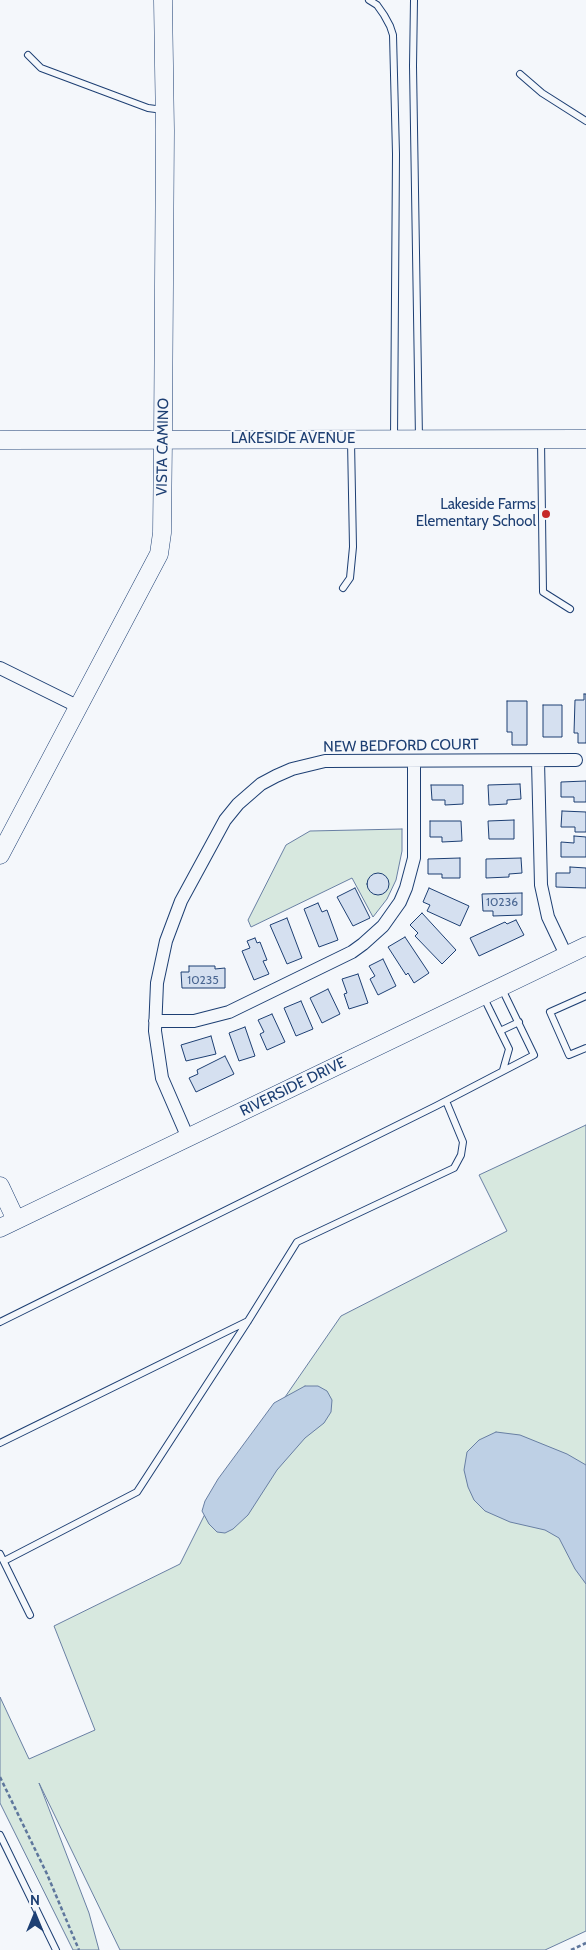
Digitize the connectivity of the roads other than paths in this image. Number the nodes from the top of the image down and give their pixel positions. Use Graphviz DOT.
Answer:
graph roads {
  1 [pos="164,0"];
  2 [pos="369,0"];
  3 [pos="414,0"];
  4 [pos="28,55"];
  5 [pos="520,74"];
  6 [pos="165,110"];
  7 [pos="586,120"];
  8 [pos="163,439"];
  9 [pos="351,439"];
  10 [pos="394,439"];
  11 [pos="540,439"];
  12 [pos="586,439"];
  13 [pos="0,440"];
  14 [pos="419,440"];
  15 [pos="343,588"];
  16 [pos="570,609"];
  17 [pos="0,668"];
  18 [pos="79,707"];
  19 [pos="576,760"];
  20 [pos="538,761"];
  21 [pos="414,762"];
  22 [pos="0,855"];
  23 [pos="586,946"];
  24 [pos="566,955"];
  25 [pos="500,986"];
  26 [pos="482,995"];
  27 [pos="586,996"];
  28 [pos="155,1021"];
  29 [pos="519,1022"];
  30 [pos="500,1031"];
  31 [pos="586,1048"];
  32 [pos="503,1070"];
  33 [pos="446,1101"];
  34 [pos="188,1138"];
  35 [pos="0,1186"];
  36 [pos="16,1220"];
  37 [pos="0,1228"];
  38 [pos="248,1321"];
  39 [pos="0,1322"];
  40 [pos="0,1442"];
  41 [pos="0,1554"];
  42 [pos="4,1561"];
  43 [pos="30,1615"];
  44 [pos="0,1835"];
  45 [pos="56,1950"];
  1 -- 6 [label="street, VISTA CAMINO"];
  2 -- 10 [label="lane"];
  3 -- 14 [label="lane"];
  4 -- 6 [label="lane"];
  5 -- 7 [label="lane"];
  6 -- 8 [label="street, VISTA CAMINO"];
  8 -- 9 [label="street, LAKESIDE AVENUE"];
  8 -- 13 [label="street, LAKESIDE AVENUE"];
  8 -- 18 [label="street, VISTA CAMINO"];
  9 -- 10 [label="street, LAKESIDE AVENUE"];
  9 -- 15 [label="lane"];
  10 -- 14 [label="street, LAKESIDE AVENUE"];
  11 -- 12 [label="street, LAKESIDE AVENUE"];
  11 -- 14 [label="street, LAKESIDE AVENUE"];
  11 -- 16 [label="lane"];
  17 -- 18 [label="street"];
  18 -- 22 [label="street, VISTA CAMINO"];
  19 -- 20 [label="street, NEW BEDFORD COURT"];
  20 -- 21 [label="street, NEW BEDFORD COURT"];
  20 -- 24 [label="street"];
  21 -- 28 [label="street"];
  21 -- 28 [label="street, NEW BEDFORD COURT"];
  23 -- 24 [label="street, RIVERSIDE DRIVE"];
  24 -- 25 [label="street, RIVERSIDE DRIVE"];
  25 -- 26 [label="street, RIVERSIDE DRIVE"];
  25 -- 29 [label="lane"];
  26 -- 30 [label="lane"];
  26 -- 34 [label="street, RIVERSIDE DRIVE"];
  27 -- 31 [label="lane"];
  28 -- 34 [label="street, NEW BEDFORD COURT"];
  29 -- 30 [label="lane"];
  29 -- 32 [label="lane"];
  30 -- 32 [label="lane"];
  32 -- 33 [label="lane"];
  33 -- 38 [label="lane"];
  33 -- 39 [label="lane"];
  34 -- 36 [label="street, RIVERSIDE DRIVE"];
  35 -- 36 [label="street"];
  36 -- 37 [label="street, RIVERSIDE DRIVE"];
  38 -- 40 [label="lane"];
  38 -- 42 [label="lane"];
  41 -- 42 [label="lane"];
  42 -- 43 [label="lane"];
  44 -- 45 [label="lane"];
}
